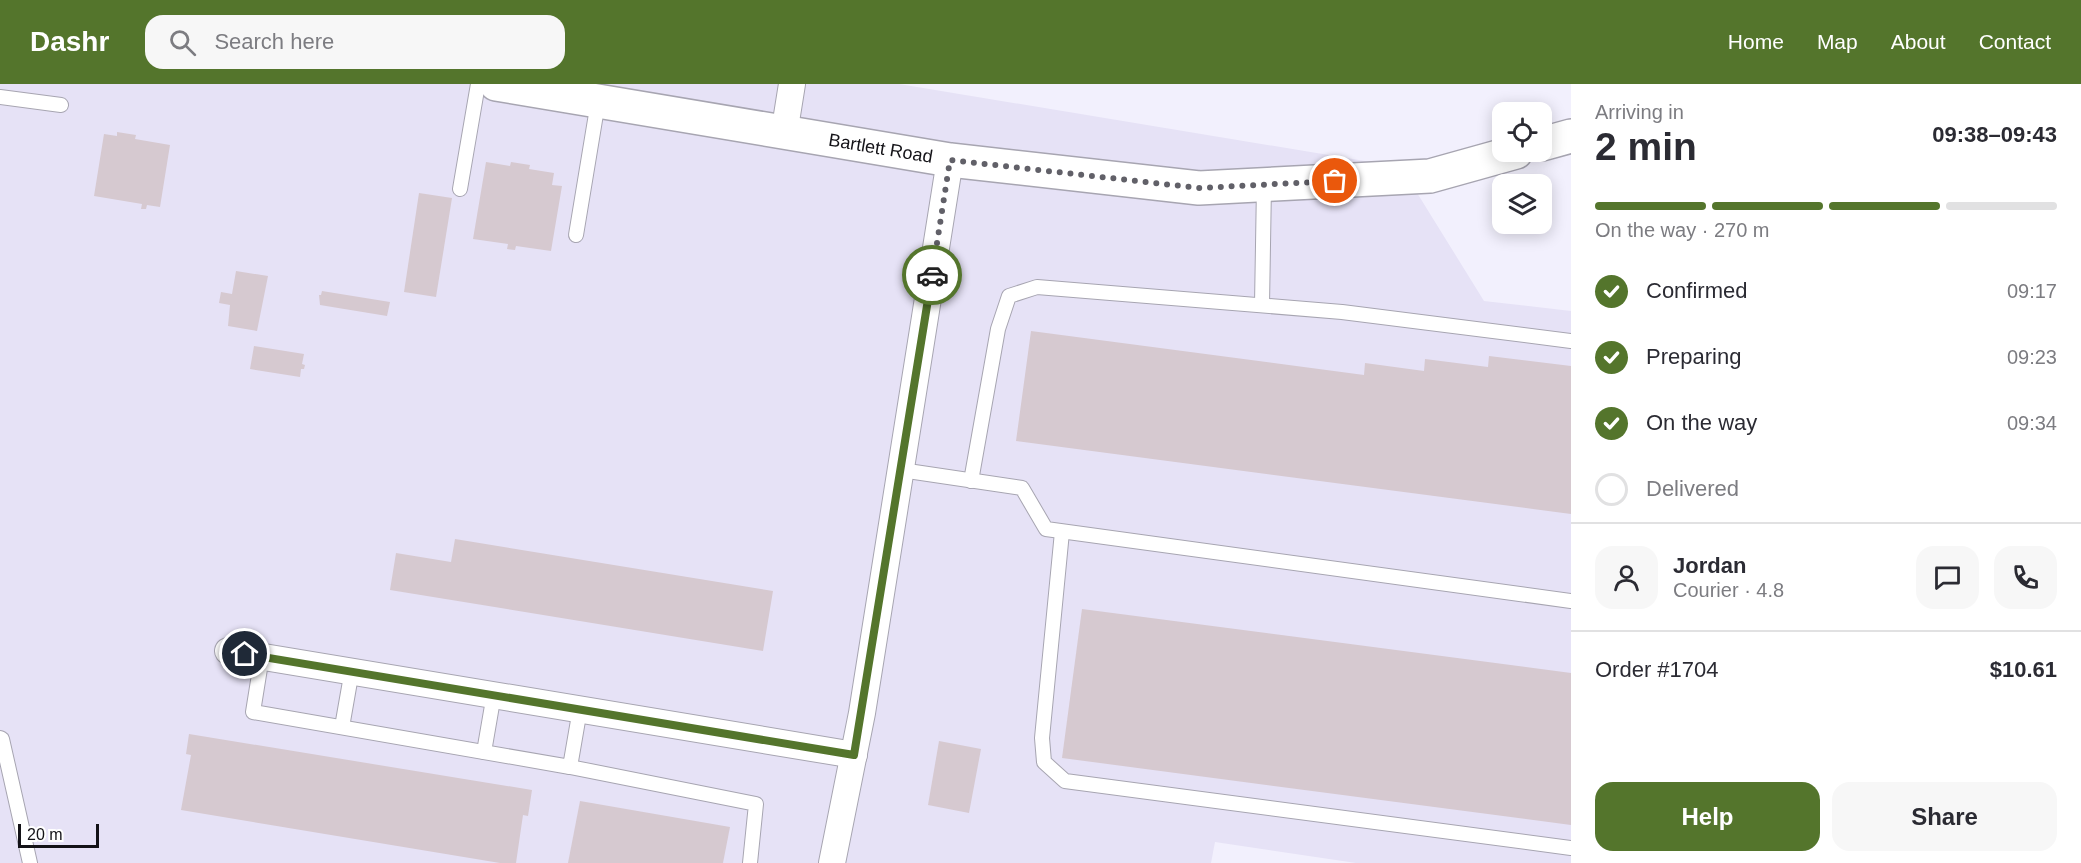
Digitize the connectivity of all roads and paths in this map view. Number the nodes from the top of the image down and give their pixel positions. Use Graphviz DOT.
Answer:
graph roads {
  1 [pos="478,84"];
  2 [pos="496,84"];
  3 [pos="792,84"];
  4 [pos="0,97"];
  5 [pos="598,102"];
  6 [pos="62,105"];
  7 [pos="784,134"];
  8 [pos="1571,136"];
  9 [pos="1552,141"];
  10 [pos="1492,159"];
  11 [pos="950,160"];
  12 [pos="1264,185"];
  13 [pos="460,189"];
  14 [pos="576,235"];
  15 [pos="1262,305"];
  16 [pos="1571,341"];
  17 [pos="901,471"];
  18 [pos="970,481"];
  19 [pos="1062,532"];
  20 [pos="1571,602"];
  21 [pos="228,651"];
  22 [pos="262,656"];
  23 [pos="352,670"];
  24 [pos="494,694"];
  25 [pos="580,709"];
  26 [pos="342,727"];
  27 [pos="0,738"];
  28 [pos="484,752"];
  29 [pos="854,755"];
  30 [pos="570,767"];
  31 [pos="1571,848"];
  32 [pos="834,862"];
  33 [pos="30,863"];
  34 [pos="750,863"];
  1 -- 13 [label="lane"];
  2 -- 5 [label="main road, Bartlett Road"];
  3 -- 7 [label="street"];
  4 -- 6 [label="lane"];
  5 -- 7 [label="main road, Bartlett Road"];
  5 -- 14 [label="lane"];
  7 -- 11 [label="main road, Bartlett Road"];
  8 -- 9 [label="main road"];
  10 -- 12 [label="main road, Bartlett Road"];
  11 -- 12 [label="main road, Bartlett Road"];
  11 -- 17 [label="street"];
  12 -- 15 [label="lane"];
  15 -- 16 [label="lane"];
  15 -- 18 [label="lane"];
  17 -- 18 [label="lane"];
  17 -- 29 [label="street"];
  18 -- 19 [label="lane"];
  19 -- 20 [label="lane"];
  19 -- 31 [label="lane"];
  21 -- 22 [label="street"];
  22 -- 23 [label="street"];
  22 -- 26 [label="lane"];
  23 -- 24 [label="street"];
  23 -- 26 [label="lane"];
  24 -- 25 [label="street"];
  24 -- 28 [label="lane"];
  25 -- 29 [label="street"];
  25 -- 30 [label="lane"];
  26 -- 28 [label="lane"];
  27 -- 33 [label="lane"];
  28 -- 30 [label="lane"];
  29 -- 32 [label="street"];
  30 -- 34 [label="lane"];
}
